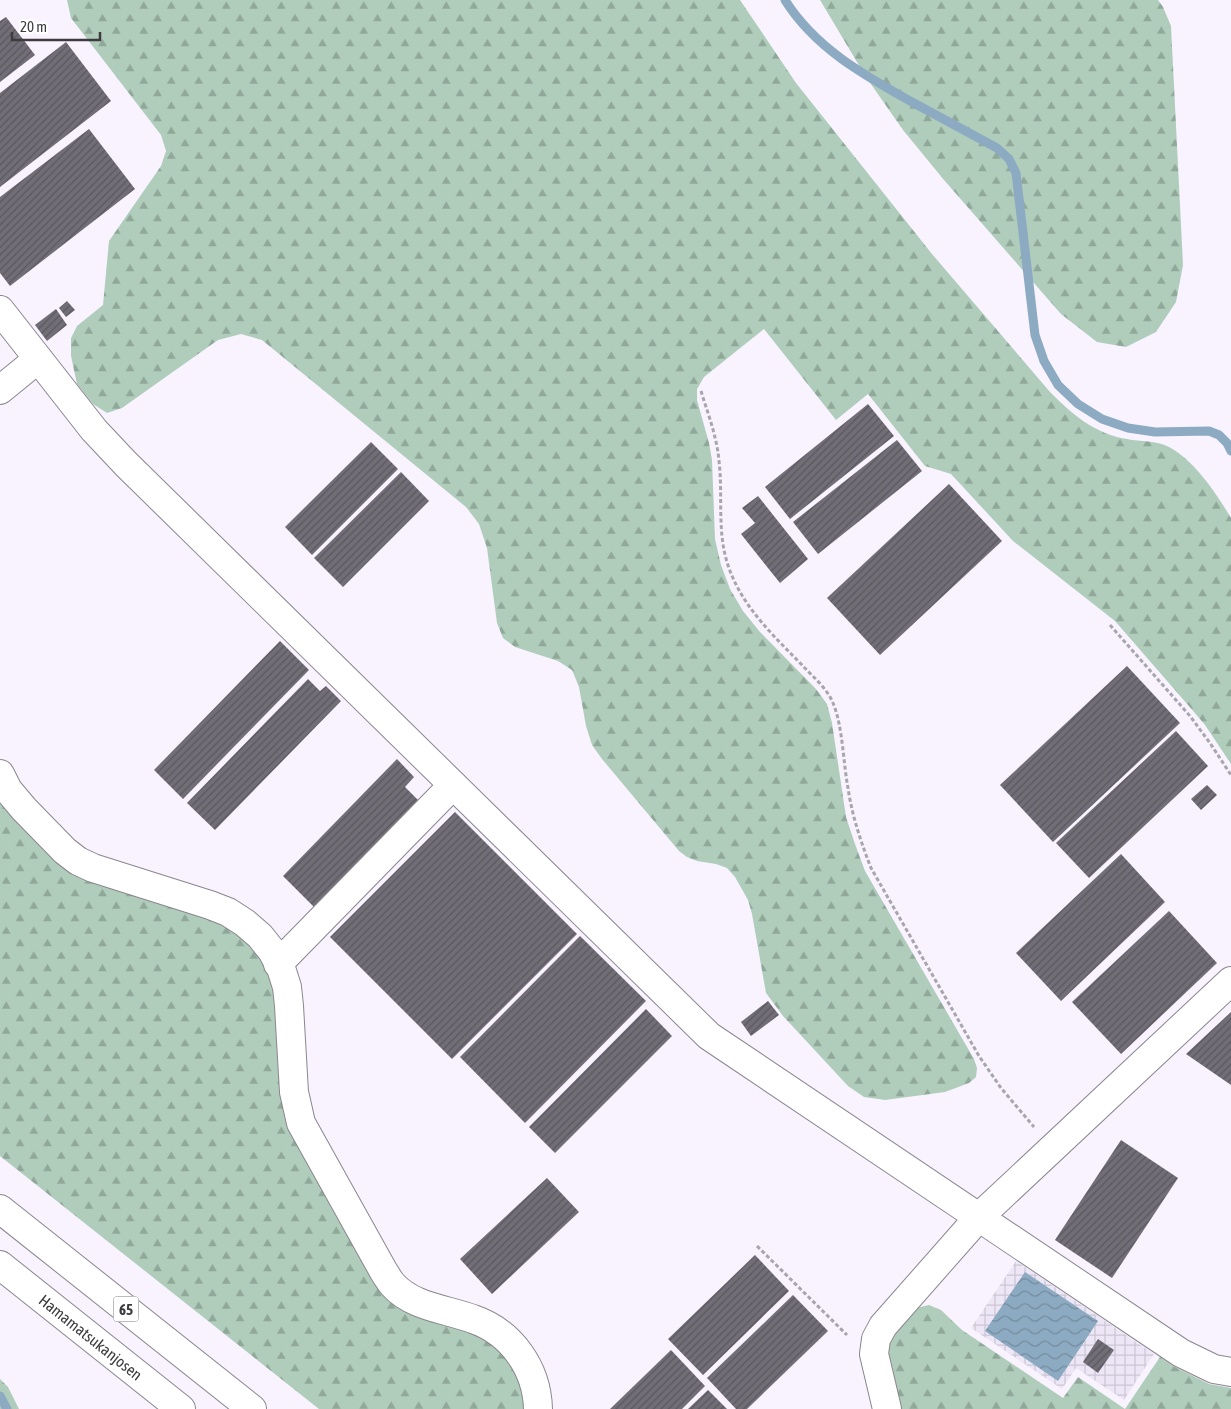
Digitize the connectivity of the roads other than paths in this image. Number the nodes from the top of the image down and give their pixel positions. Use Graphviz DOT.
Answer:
graph roads {
  1 [pos="0,310"];
  2 [pos="38,359"];
  3 [pos="0,390"];
  4 [pos="0,774"];
  5 [pos="453,785"];
  6 [pos="278,964"];
  7 [pos="1230,983"];
  8 [pos="0,1209"];
  9 [pos="979,1217"];
  10 [pos="0,1265"];
  11 [pos="1231,1372"];
  12 [pos="181,1409"];
  13 [pos="252,1409"];
  14 [pos="538,1409"];
  15 [pos="888,1409"];
  1 -- 2 [label="street"];
  2 -- 3 [label="street"];
  2 -- 5 [label="street"];
  4 -- 6 [label="street"];
  5 -- 6 [label="street"];
  5 -- 9 [label="street"];
  6 -- 14 [label="street"];
  7 -- 9 [label="street"];
  8 -- 13 [label="street, 65"];
  9 -- 11 [label="street"];
  9 -- 15 [label="street"];
  10 -- 12 [label="street, Hamamatsukanjosen"];
}
